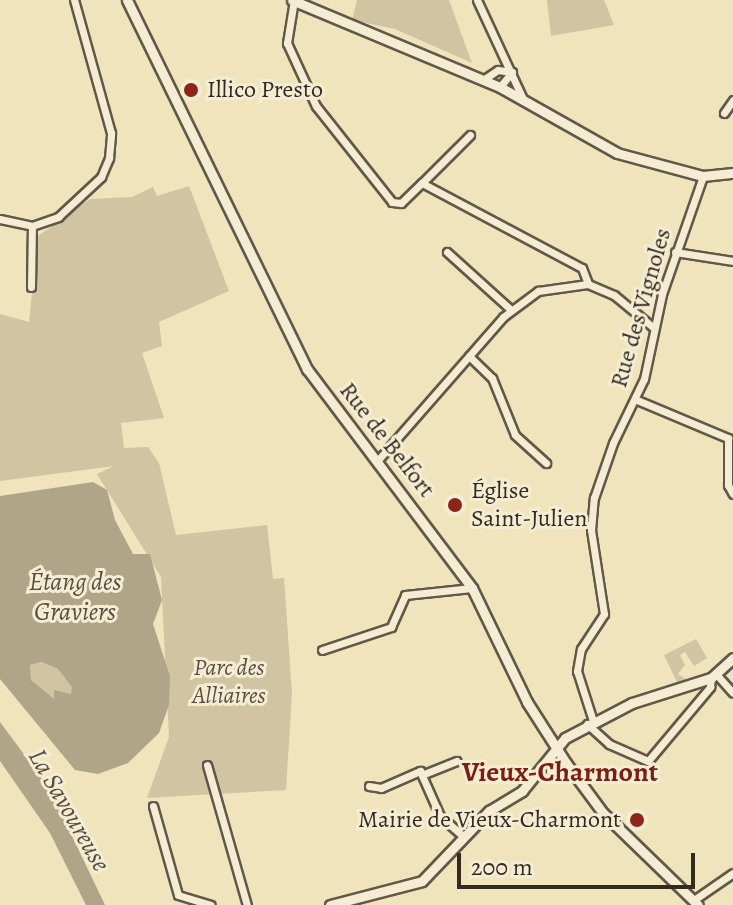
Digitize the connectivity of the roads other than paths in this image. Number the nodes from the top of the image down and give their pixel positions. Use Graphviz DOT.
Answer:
graph roads {
  1 [pos="74,0"];
  2 [pos="127,0"];
  3 [pos="293,0"];
  4 [pos="477,0"];
  5 [pos="500,50"];
  6 [pos="498,70"];
  7 [pos="512,72"];
  8 [pos="483,80"];
  9 [pos="500,87"];
  10 [pos="522,97"];
  11 [pos="733,100"];
  12 [pos="724,113"];
  13 [pos="470,135"];
  14 [pos="733,173"];
  15 [pos="703,176"];
  16 [pos="422,183"];
  17 [pos="0,219"];
  18 [pos="30,226"];
  19 [pos="447,252"];
  20 [pos="675,252"];
  21 [pos="733,261"];
  22 [pos="588,284"];
  23 [pos="31,287"];
  24 [pos="510,309"];
  25 [pos="654,328"];
  26 [pos="469,356"];
  27 [pos="637,400"];
  28 [pos="378,460"];
  29 [pos="546,463"];
  30 [pos="733,494"];
  31 [pos="472,588"];
  32 [pos="322,650"];
  33 [pos="733,658"];
  34 [pos="713,676"];
  35 [pos="733,693"];
  36 [pos="590,722"];
  37 [pos="554,746"];
  38 [pos="457,761"];
  39 [pos="207,765"];
  40 [pos="424,774"];
  41 [pos="369,786"];
  42 [pos="153,806"];
  43 [pos="464,837"];
  44 [pos="733,873"];
  45 [pos="696,903"];
  46 [pos="210,905"];
  47 [pos="247,905"];
  48 [pos="330,905"];
  1 -- 18 [label="street"];
  2 -- 28 [label="main road, Rue de Belfort"];
  3 -- 8 [label="main road"];
  3 -- 16 [label="street"];
  4 -- 5 [label="street"];
  5 -- 6 [label="street"];
  5 -- 7 [label="street"];
  6 -- 7 [label="street"];
  6 -- 8 [label="street"];
  6 -- 9 [label="street"];
  7 -- 9 [label="street"];
  7 -- 10 [label="street"];
  8 -- 9 [label="main road"];
  9 -- 10 [label="main road"];
  10 -- 15 [label="main road"];
  11 -- 12 [label="street"];
  13 -- 16 [label="street"];
  14 -- 15 [label="main road"];
  15 -- 20 [label="street, Rue des Vignoles"];
  16 -- 22 [label="street"];
  17 -- 18 [label="street"];
  18 -- 23 [label="street"];
  19 -- 24 [label="street"];
  20 -- 21 [label="street"];
  20 -- 25 [label="street, Rue des Vignoles"];
  22 -- 24 [label="street"];
  22 -- 25 [label="street"];
  24 -- 26 [label="street"];
  25 -- 27 [label="street, Rue des Vignoles"];
  26 -- 28 [label="street"];
  26 -- 29 [label="street"];
  27 -- 30 [label="street"];
  27 -- 36 [label="street, Rue des Vignoles"];
  28 -- 31 [label="main road, Rue de Belfort"];
  31 -- 32 [label="street"];
  31 -- 37 [label="main road, Rue de Belfort"];
  33 -- 34 [label="main road"];
  34 -- 35 [label="street"];
  34 -- 36 [label="main road"];
  34 -- 36 [label="street"];
  36 -- 37 [label="main road"];
  37 -- 43 [label="main road"];
  37 -- 45 [label="main road, Rue de Belfort"];
  38 -- 40 [label="street"];
  39 -- 47 [label="street"];
  40 -- 41 [label="street"];
  40 -- 43 [label="street"];
  42 -- 46 [label="street"];
  43 -- 48 [label="main road"];
  44 -- 45 [label="street"];
}
